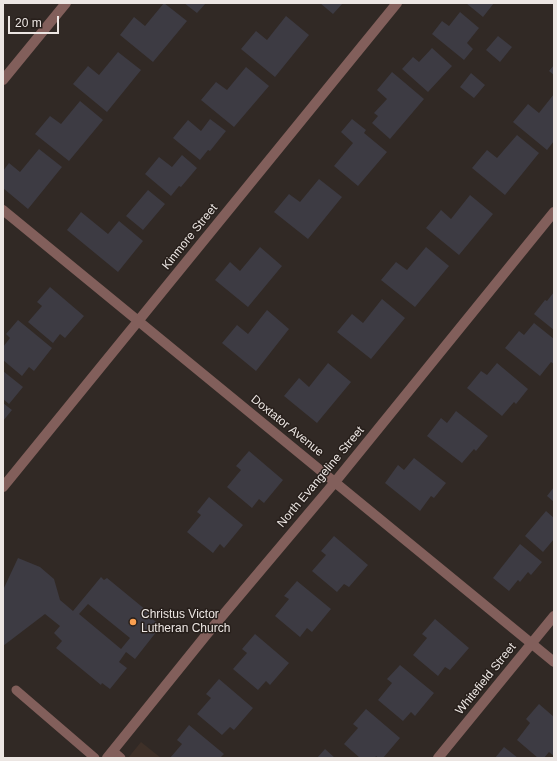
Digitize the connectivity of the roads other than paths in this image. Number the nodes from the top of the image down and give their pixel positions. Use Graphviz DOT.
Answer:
graph roads {
  1 [pos="66,3"];
  2 [pos="397,3"];
  3 [pos="3,80"];
  4 [pos="3,210"];
  5 [pos="554,212"];
  6 [pos="139,320"];
  7 [pos="335,482"];
  8 [pos="3,487"];
  9 [pos="554,616"];
  10 [pos="532,643"];
  11 [pos="554,662"];
  12 [pos="16,690"];
  13 [pos="110,755"];
  14 [pos="95,758"];
  15 [pos="121,758"];
  16 [pos="438,758"];
  1 -- 3 [label="street"];
  2 -- 6 [label="street, Kinmore Street"];
  4 -- 6 [label="street, Doxtator Avenue"];
  5 -- 7 [label="street, North Evangeline Street"];
  6 -- 7 [label="street, Doxtator Avenue"];
  6 -- 8 [label="street, Kinmore Street"];
  7 -- 10 [label="street, Doxtator Avenue"];
  7 -- 13 [label="street, North Evangeline Street"];
  9 -- 10 [label="street, Whitefield Street"];
  10 -- 11 [label="street, Doxtator Avenue"];
  10 -- 16 [label="street, Whitefield Street"];
  12 -- 14 [label="lane"];
  13 -- 15 [label="lane"];
}
